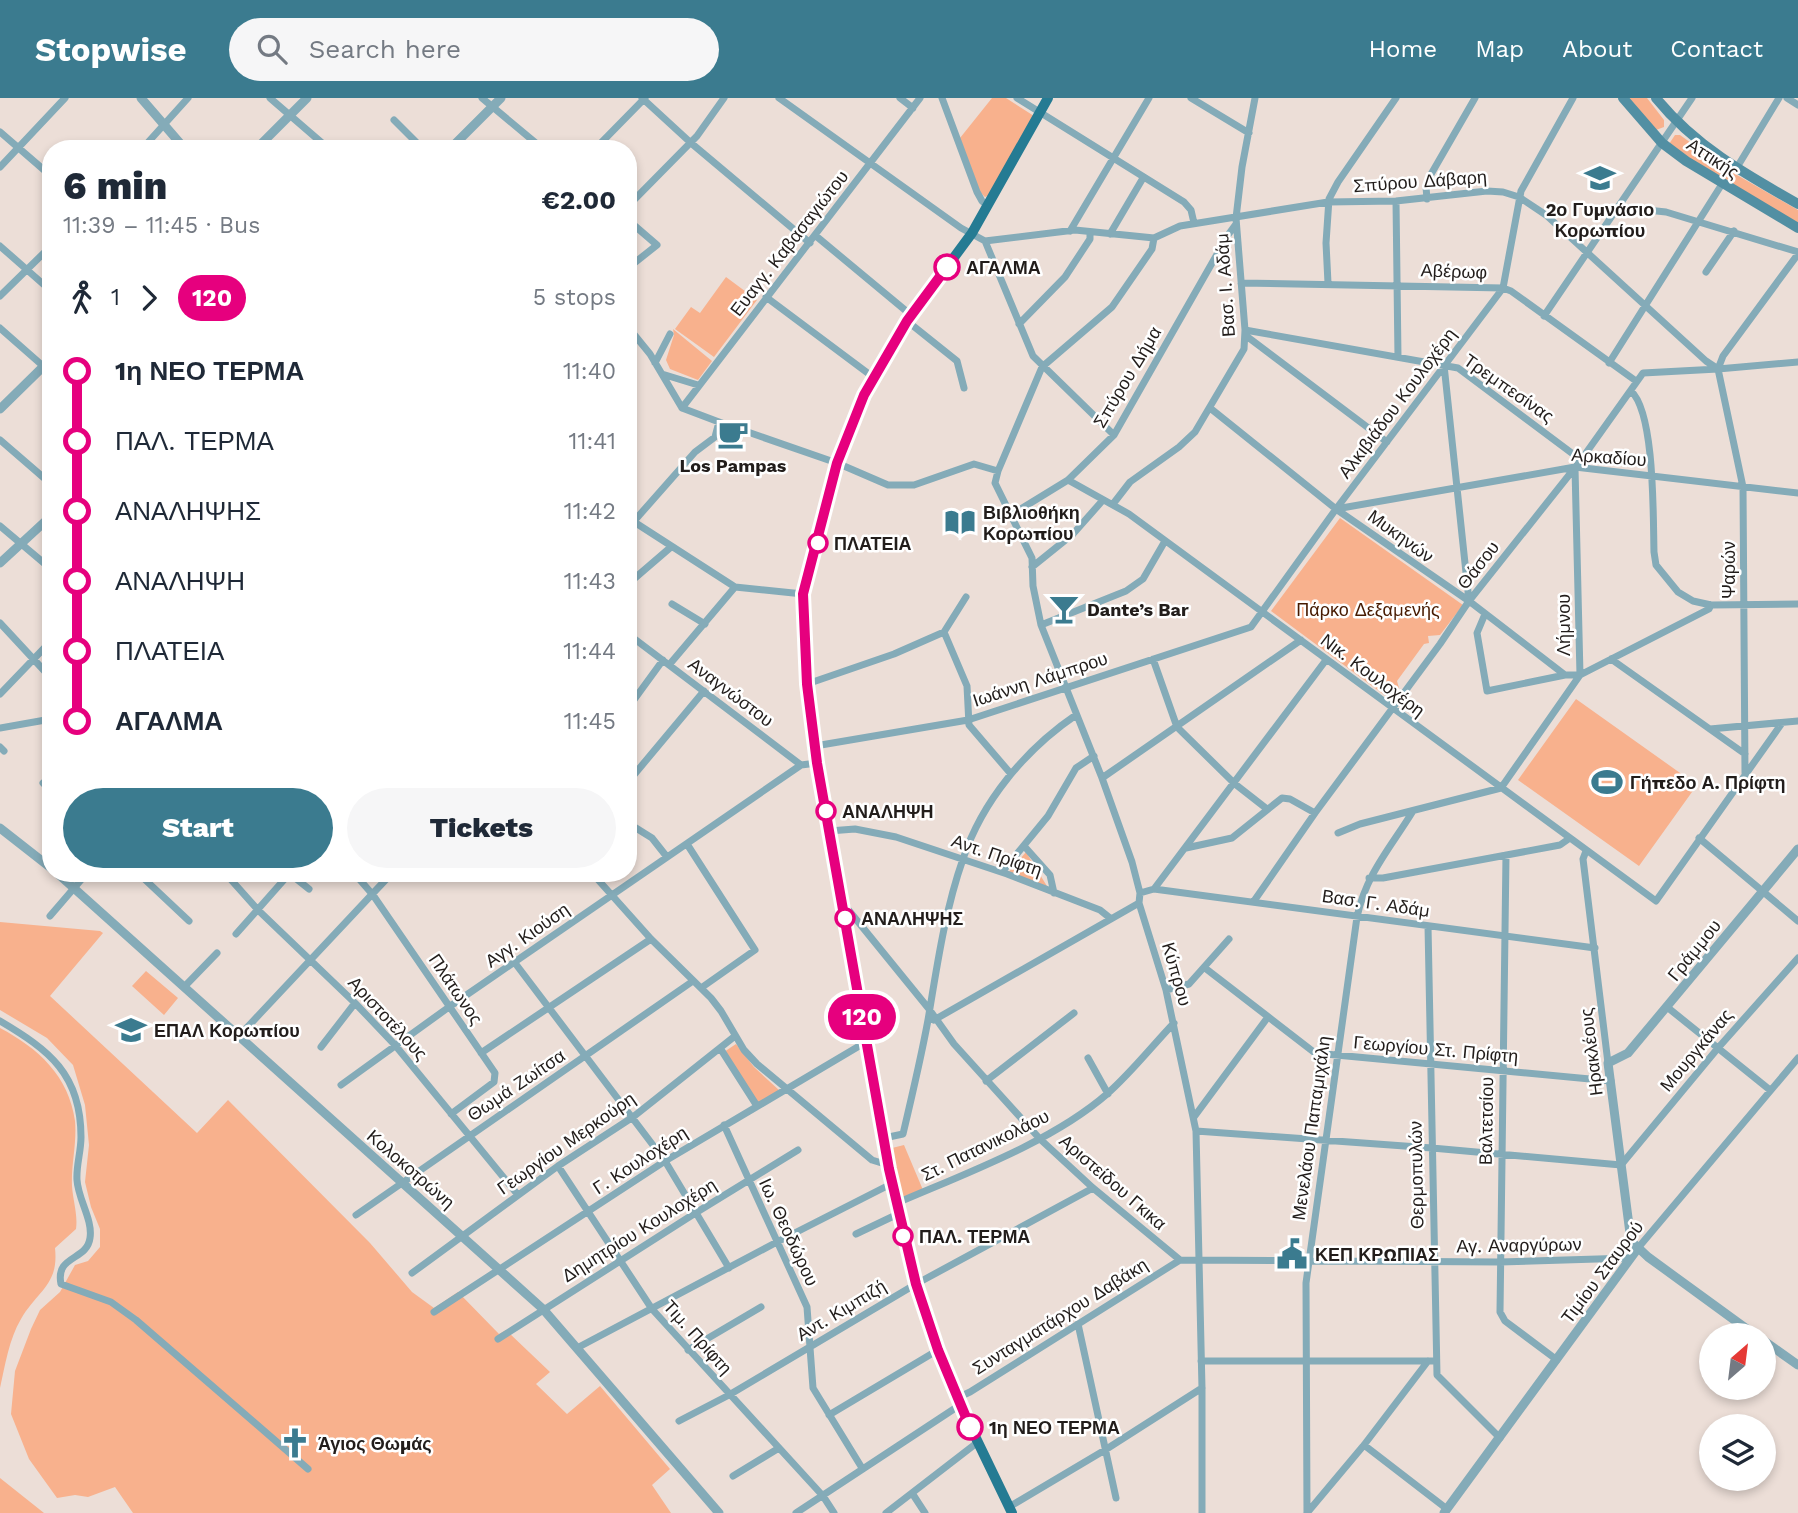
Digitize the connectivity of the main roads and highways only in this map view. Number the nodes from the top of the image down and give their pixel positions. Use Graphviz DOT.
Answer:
graph roads {
  1 [pos="1048,98"];
  2 [pos="1623,98"];
  3 [pos="1656,98"];
  4 [pos="1798,204"];
  5 [pos="1798,228"];
  6 [pos="1010,1510"];
  1 -- 6 [label="main road"];
  2 -- 5 [label="main road, Αττικής"];
  3 -- 4 [label="main road, Αττικής"];
}
